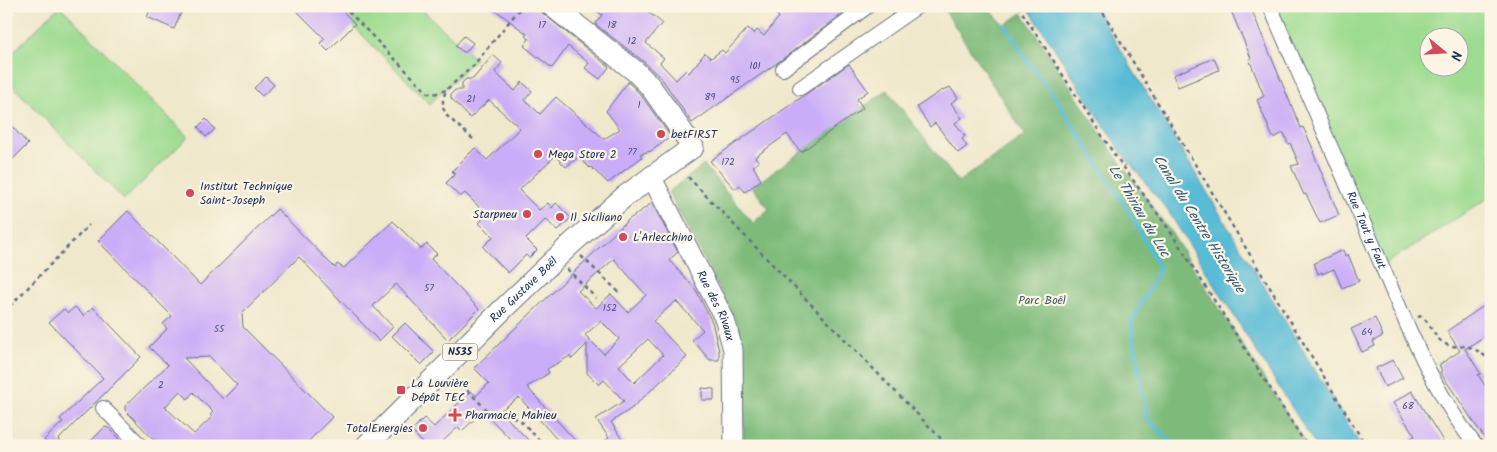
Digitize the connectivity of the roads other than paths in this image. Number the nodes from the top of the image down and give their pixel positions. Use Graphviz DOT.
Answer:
graph roads {
  1 [pos="552,6"];
  2 [pos="868,6"];
  3 [pos="918,6"];
  4 [pos="1270,6"];
  5 [pos="783,69"];
  6 [pos="800,88"];
  7 [pos="651,176"];
  8 [pos="103,408"];
  9 [pos="141,446"];
  10 [pos="366,446"];
  11 [pos="734,446"];
  12 [pos="1476,446"];
  1 -- 7 [label="main road, Rue Gustave Boël / N535"];
  2 -- 5 [label="street"];
  3 -- 6 [label="street"];
  4 -- 12 [label="street, Rue Tout y Faut"];
  7 -- 10 [label="main road, Rue Gustave Boël / N535"];
  7 -- 11 [label="street, Rue des Rivaux"];
  8 -- 9 [label="street"];
}
